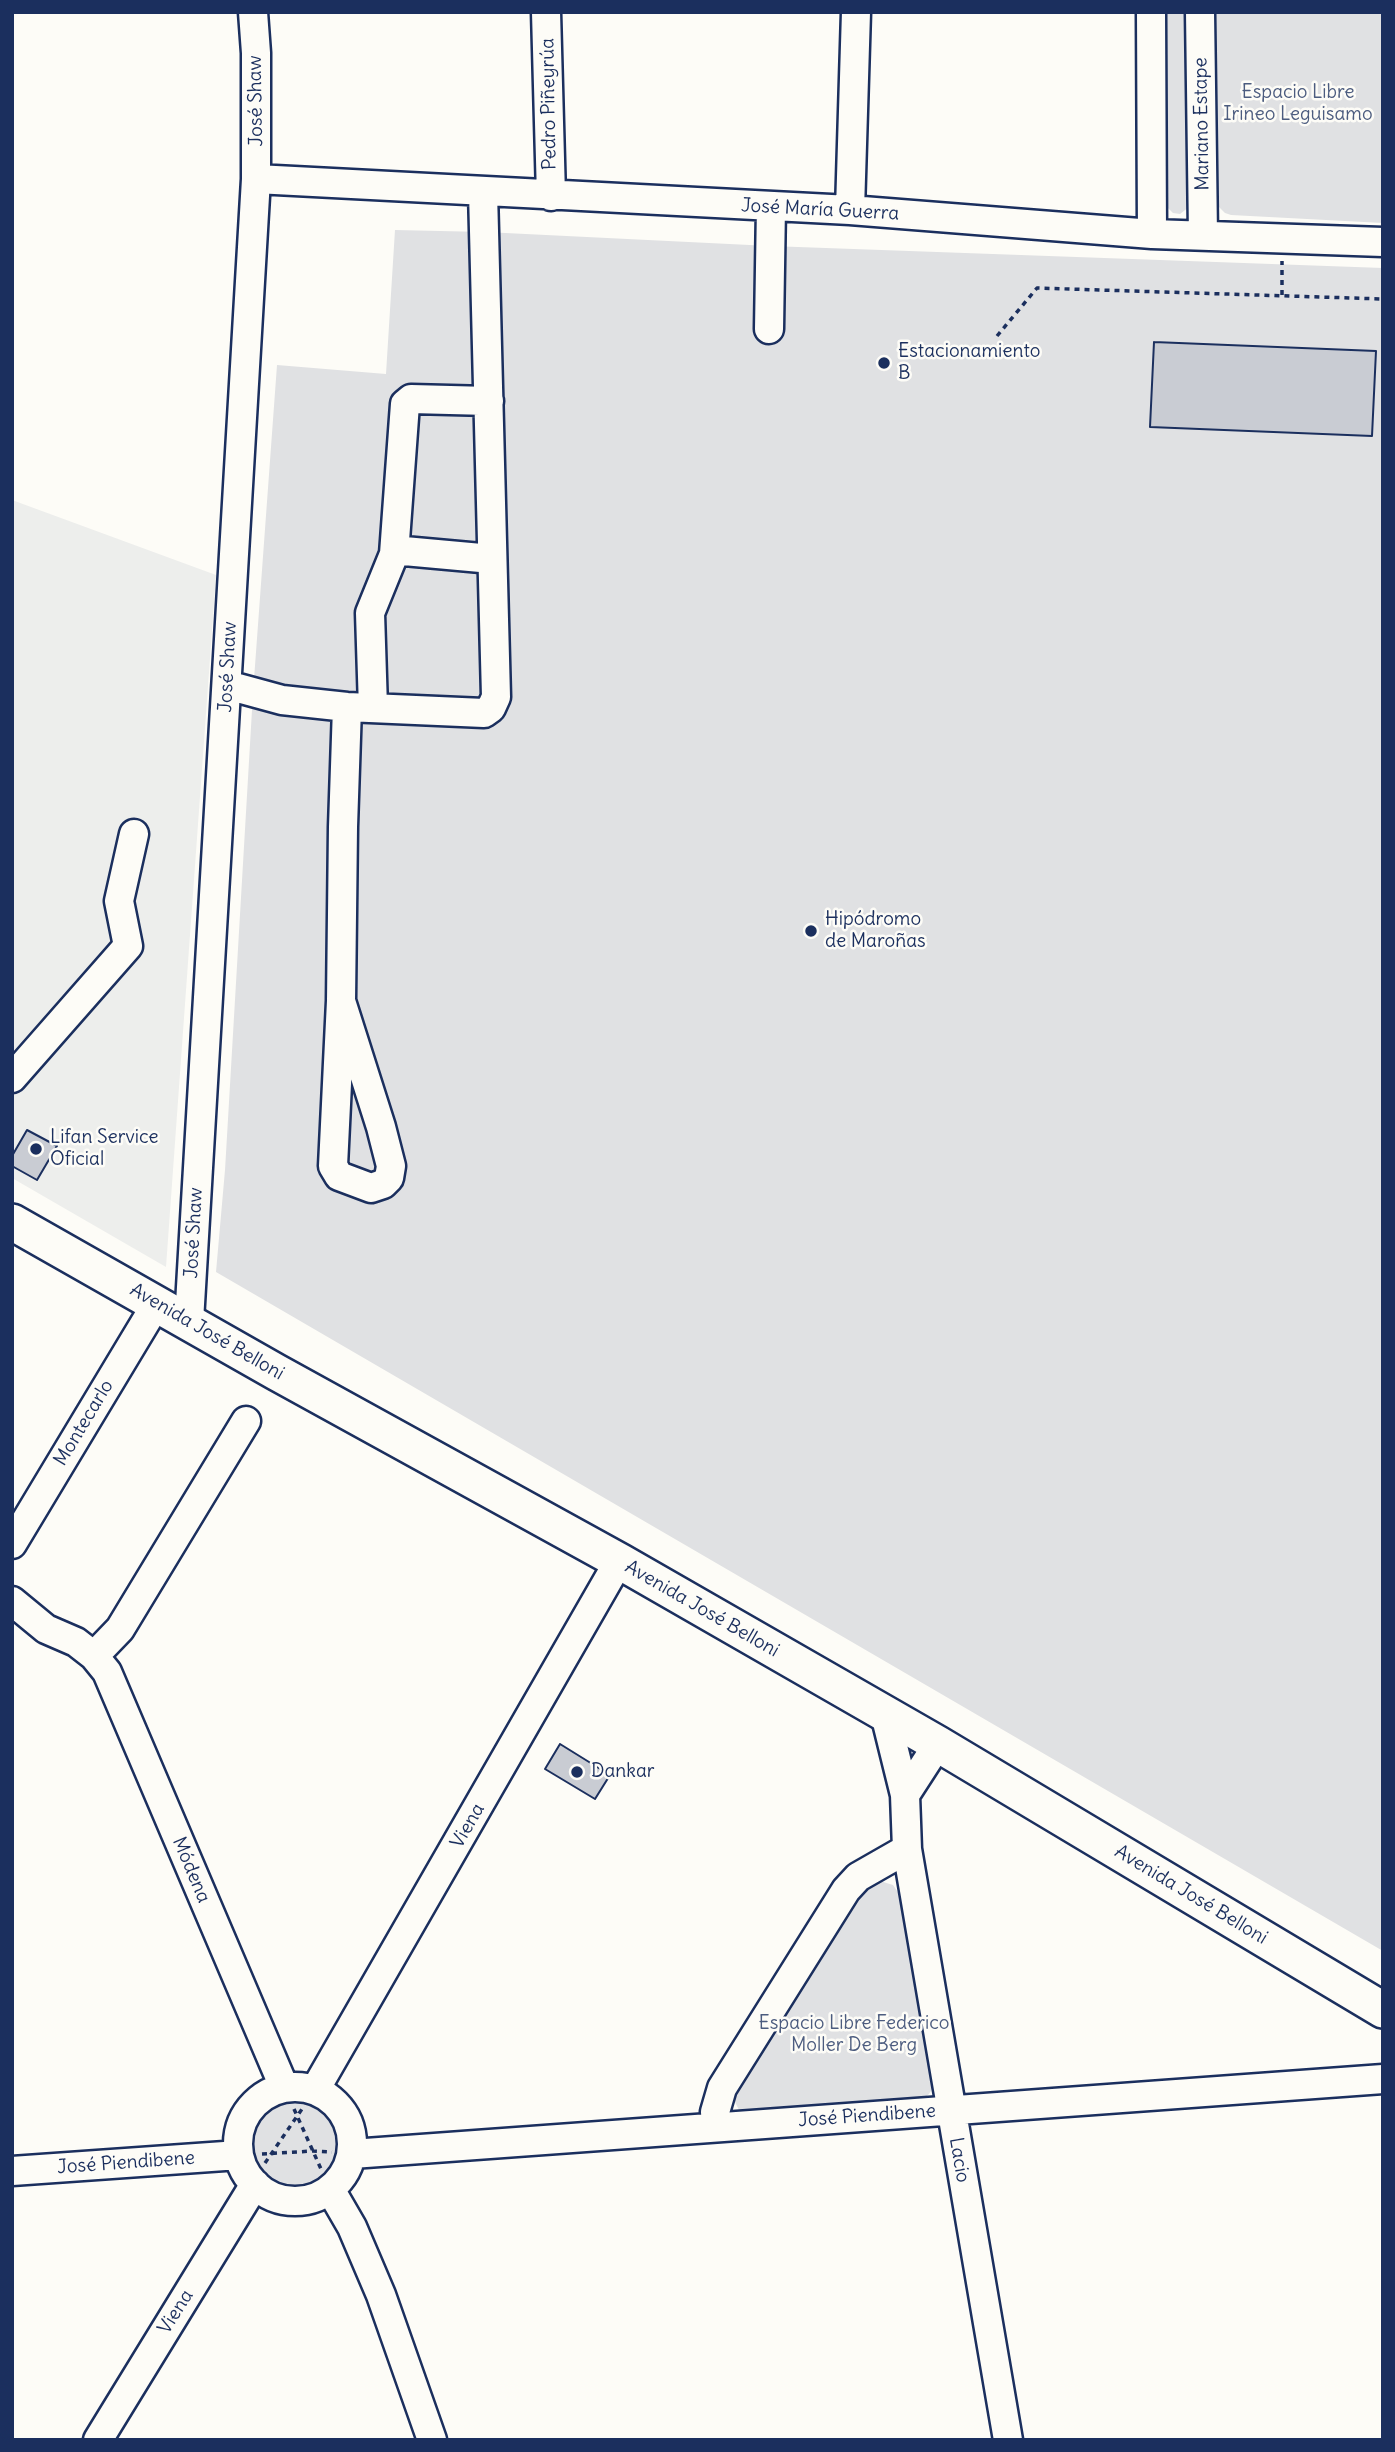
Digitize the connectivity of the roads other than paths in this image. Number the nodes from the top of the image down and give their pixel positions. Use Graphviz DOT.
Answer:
graph roads {
  1 [pos="253,12"];
  2 [pos="547,12"];
  3 [pos="856,12"];
  4 [pos="1151,12"];
  5 [pos="1200,12"];
  6 [pos="256,179"];
  7 [pos="483,192"];
  8 [pos="551,196"];
  9 [pos="771,206"];
  10 [pos="850,210"];
  11 [pos="1152,234"];
  12 [pos="1203,235"];
  13 [pos="1383,242"];
  14 [pos="769,329"];
  15 [pos="489,401"];
  16 [pos="394,554"];
  17 [pos="492,559"];
  18 [pos="227,685"];
  19 [pos="360,708"];
  20 [pos="134,834"];
  21 [pos="341,1001"];
  22 [pos="12,1078"];
  23 [pos="12,1222"];
  24 [pos="157,1303"];
  25 [pos="189,1321"];
  26 [pos="246,1421"];
  27 [pos="12,1544"];
  28 [pos="619,1562"];
  29 [pos="12,1601"];
  30 [pos="94,1656"];
  31 [pos="885,1714"];
  32 [pos="938,1744"];
  33 [pos="905,1796"];
  34 [pos="907,1849"];
  35 [pos="1383,2010"];
  36 [pos="1383,2079"];
  37 [pos="284,2087"];
  38 [pos="315,2090"];
  39 [pos="950,2111"];
  40 [pos="716,2126"];
  41 [pos="352,2154"];
  42 [pos="239,2155"];
  43 [pos="12,2171"];
  44 [pos="255,2184"];
  45 [pos="330,2189"];
  46 [pos="98,2440"];
  47 [pos="432,2440"];
  48 [pos="1008,2440"];
  1 -- 6 [label="street, José Shaw"];
  2 -- 8 [label="street, Pedro Piñeyrúa"];
  3 -- 10 [label="street"];
  4 -- 11 [label="street"];
  5 -- 12 [label="street, Mariano Estape"];
  6 -- 7 [label="street, José María Guerra"];
  6 -- 18 [label="street, José Shaw"];
  7 -- 8 [label="street, José María Guerra"];
  7 -- 15 [label="street"];
  8 -- 9 [label="street, José María Guerra"];
  9 -- 10 [label="street, José María Guerra"];
  9 -- 14 [label="street"];
  10 -- 11 [label="street, José María Guerra"];
  11 -- 12 [label="street, José María Guerra"];
  12 -- 13 [label="street, José María Guerra"];
  15 -- 16 [label="street"];
  15 -- 17 [label="street"];
  16 -- 17 [label="street"];
  16 -- 19 [label="street"];
  17 -- 19 [label="street"];
  18 -- 19 [label="street"];
  18 -- 25 [label="street, José Shaw"];
  19 -- 21 [label="street"];
  20 -- 22 [label="street"];
  21 -- 21 [label="street"];
  23 -- 24 [label="main road, Avenida José Belloni"];
  24 -- 25 [label="main road, Avenida José Belloni"];
  24 -- 27 [label="street, Montecarlo"];
  25 -- 28 [label="main road, Avenida José Belloni"];
  26 -- 30 [label="street"];
  28 -- 31 [label="main road, Avenida José Belloni"];
  28 -- 38 [label="street, Viena"];
  29 -- 30 [label="street, Módena"];
  30 -- 37 [label="street, Módena"];
  31 -- 32 [label="main road, Avenida José Belloni"];
  31 -- 33 [label="street, Lacio"];
  32 -- 33 [label="street"];
  32 -- 35 [label="main road, Avenida José Belloni"];
  33 -- 34 [label="street, Lacio"];
  34 -- 39 [label="street, Lacio"];
  34 -- 40 [label="street"];
  36 -- 39 [label="street, José Piendibene"];
  37 -- 38 [label="street"];
  37 -- 42 [label="street"];
  38 -- 41 [label="street"];
  39 -- 40 [label="street, José Piendibene"];
  39 -- 48 [label="street, Lacio"];
  40 -- 41 [label="street, José Piendibene"];
  41 -- 45 [label="street"];
  42 -- 43 [label="street, José Piendibene"];
  42 -- 44 [label="street"];
  44 -- 45 [label="street"];
  44 -- 46 [label="street, Viena"];
  45 -- 47 [label="street"];
}
